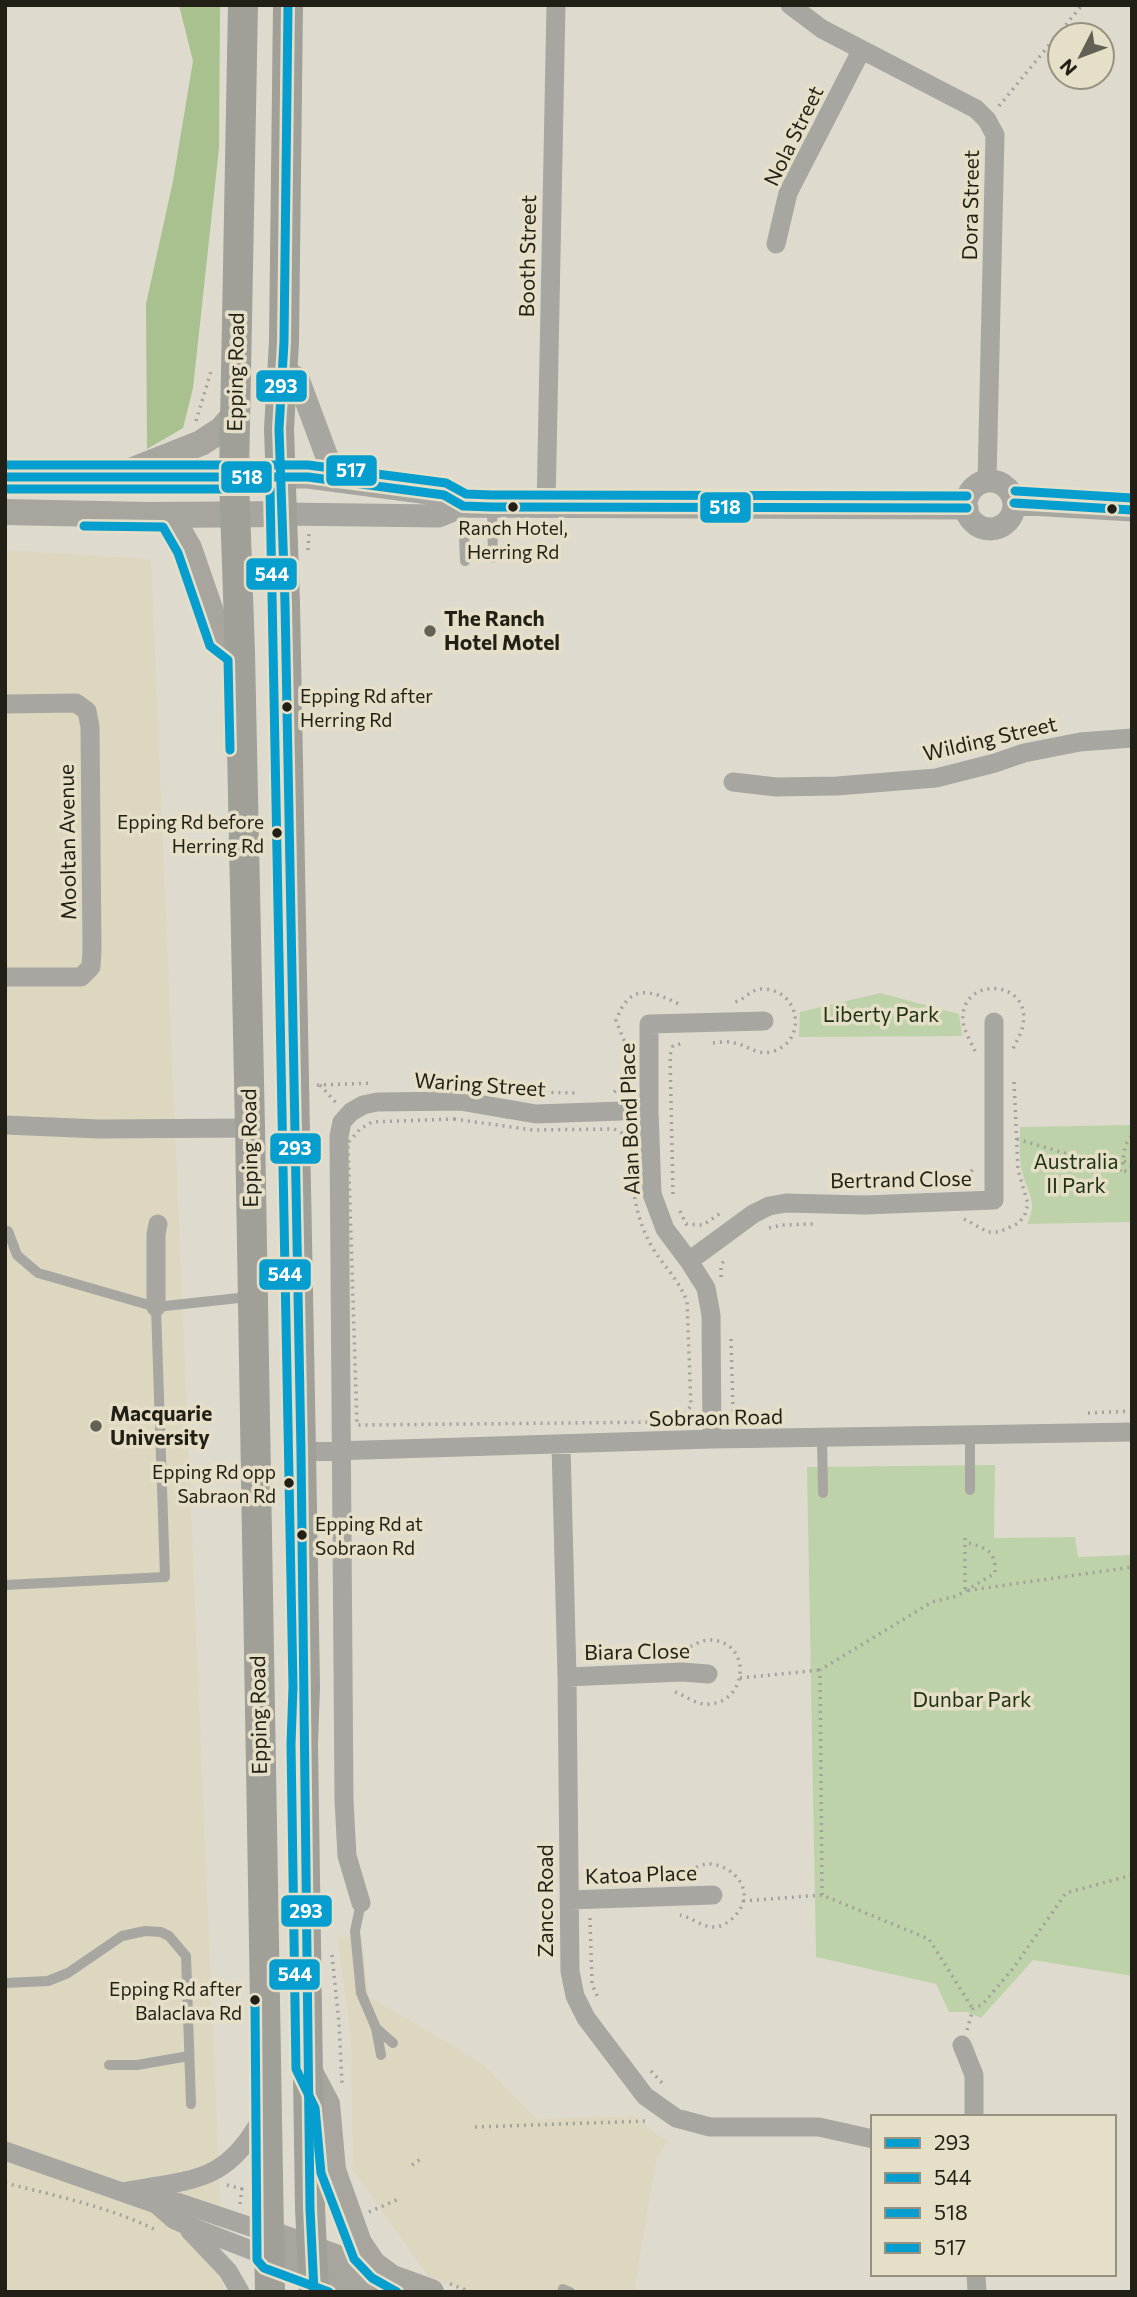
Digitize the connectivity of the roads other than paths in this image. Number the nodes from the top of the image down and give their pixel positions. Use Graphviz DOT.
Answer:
graph roads {
  1 [pos="243,5"];
  2 [pos="288,5"];
  3 [pos="556,5"];
  4 [pos="790,5"];
  5 [pos="861,51"];
  6 [pos="776,244"];
  7 [pos="283,369"];
  8 [pos="235,414"];
  9 [pos="5,477"];
  10 [pos="118,477"];
  11 [pos="234,477"];
  12 [pos="282,477"];
  13 [pos="336,481"];
  14 [pos="987,481"];
  15 [pos="1014,503"];
  16 [pos="463,506"];
  17 [pos="492,507"];
  18 [pos="546,508"];
  19 [pos="967,508"];
  20 [pos="1132,510"];
  21 [pos="5,512"];
  22 [pos="281,514"];
  23 [pos="170,515"];
  24 [pos="235,515"];
  25 [pos="493,558"];
  26 [pos="465,561"];
  27 [pos="240,653"];
  28 [pos="5,705"];
  29 [pos="1132,738"];
  30 [pos="733,782"];
  31 [pos="5,977"];
  32 [pos="764,1021"];
  33 [pos="994,1022"];
  34 [pos="649,1110"];
  35 [pos="5,1125"];
  36 [pos="250,1128"];
  37 [pos="158,1224"];
  38 [pos="8,1230"];
  39 [pos="689,1261"];
  40 [pos="253,1296"];
  41 [pos="156,1307"];
  42 [pos="1132,1432"];
  43 [pos="970,1435"];
  44 [pos="822,1438"];
  45 [pos="712,1439"];
  46 [pos="561,1446"];
  47 [pos="342,1451"];
  48 [pos="301,1452"];
  49 [pos="970,1490"];
  50 [pos="823,1493"];
  51 [pos="5,1585"];
  52 [pos="708,1674"];
  53 [pos="567,1676"];
  54 [pos="713,1895"];
  55 [pos="569,1900"];
  56 [pos="361,1903"];
  57 [pos="5,1983"];
  58 [pos="376,2028"];
  59 [pos="393,2043"];
  60 [pos="961,2045"];
  61 [pos="381,2055"];
  62 [pos="189,2056"];
  63 [pos="109,2065"];
  64 [pos="308,2068"];
  65 [pos="191,2104"];
  66 [pos="269,2105"];
  67 [pos="974,2115"];
  68 [pos="871,2139"];
  69 [pos="5,2151"];
  70 [pos="122,2192"];
  71 [pos="156,2204"];
  72 [pos="184,2224"];
  73 [pos="269,2245"];
  74 [pos="314,2272"];
  75 [pos="392,2278"];
  76 [pos="240,2292"];
  77 [pos="270,2292"];
  78 [pos="365,2292"];
  79 [pos="431,2292"];
  1 -- 8 [label="main road, Epping Road"];
  2 -- 7 [label="main road, Epping Road"];
  3 -- 18 [label="street, Booth Street"];
  4 -- 5 [label="street, Dora Street"];
  5 -- 6 [label="street, Nola Street"];
  5 -- 14 [label="street, Dora Street"];
  7 -- 12 [label="main road, Epping Road"];
  7 -- 13 [label="street"];
  8 -- 10 [label="main road"];
  8 -- 11 [label="main road, Epping Road"];
  9 -- 10 [label="main road"];
  10 -- 11 [label="main road"];
  11 -- 12 [label="main road"];
  11 -- 24 [label="main road, Epping Road"];
  12 -- 13 [label="street"];
  12 -- 22 [label="main road, Epping Road"];
  13 -- 16 [label="street"];
  14 -- 15 [label="street"];
  14 -- 19 [label="street"];
  15 -- 19 [label="street"];
  15 -- 20 [label="street"];
  16 -- 17 [label="street"];
  16 -- 22 [label="street"];
  16 -- 26 [label="lane"];
  17 -- 18 [label="street"];
  17 -- 25 [label="lane"];
  18 -- 19 [label="street"];
  21 -- 23 [label="main road"];
  22 -- 24 [label="main road"];
  22 -- 48 [label="main road, Epping Road"];
  23 -- 24 [label="main road"];
  23 -- 27 [label="main road"];
  24 -- 27 [label="main road, Epping Road"];
  27 -- 36 [label="main road, Epping Road"];
  28 -- 31 [label="street, Mooltan Avenue"];
  29 -- 30 [label="street, Wilding Street"];
  32 -- 34 [label="street, Alan Bond Place"];
  33 -- 39 [label="street, Bertrand Close"];
  34 -- 39 [label="street, Alan Bond Place"];
  34 -- 47 [label="street, Waring Street"];
  35 -- 36 [label="street"];
  36 -- 40 [label="main road, Epping Road"];
  37 -- 41 [label="street"];
  38 -- 41 [label="lane"];
  39 -- 45 [label="street, Alan Bond Place"];
  40 -- 41 [label="lane"];
  40 -- 66 [label="main road, Epping Road"];
  41 -- 51 [label="lane"];
  42 -- 43 [label="street, Sobraon Road"];
  43 -- 44 [label="street, Sobraon Road"];
  43 -- 49 [label="lane"];
  44 -- 45 [label="street, Sobraon Road"];
  44 -- 50 [label="lane"];
  45 -- 46 [label="street, Sobraon Road"];
  46 -- 47 [label="street, Sobraon Road"];
  46 -- 53 [label="street, Zanco Road"];
  47 -- 48 [label="street, Sobraon Road"];
  47 -- 56 [label="street, Waring Street"];
  48 -- 64 [label="main road, Epping Road"];
  52 -- 53 [label="street, Biara Close"];
  53 -- 55 [label="street, Zanco Road"];
  54 -- 55 [label="street, Katoa Place"];
  55 -- 68 [label="street, Zanco Road"];
  56 -- 58 [label="lane"];
  57 -- 62 [label="lane"];
  58 -- 59 [label="lane"];
  58 -- 61 [label="lane"];
  60 -- 67 [label="street"];
  62 -- 63 [label="lane"];
  62 -- 65 [label="lane"];
  64 -- 74 [label="main road, Epping Road"];
  64 -- 75 [label="main road"];
  66 -- 70 [label="street"];
  66 -- 73 [label="main road, Epping Road"];
  69 -- 70 [label="street"];
  70 -- 71 [label="street"];
  71 -- 72 [label="street"];
  71 -- 73 [label="street"];
  72 -- 73 [label="street"];
  72 -- 76 [label="street"];
  73 -- 74 [label="main road"];
  73 -- 77 [label="main road, Epping Road"];
  74 -- 75 [label="main road"];
  74 -- 78 [label="main road"];
  75 -- 79 [label="main road"];
}
